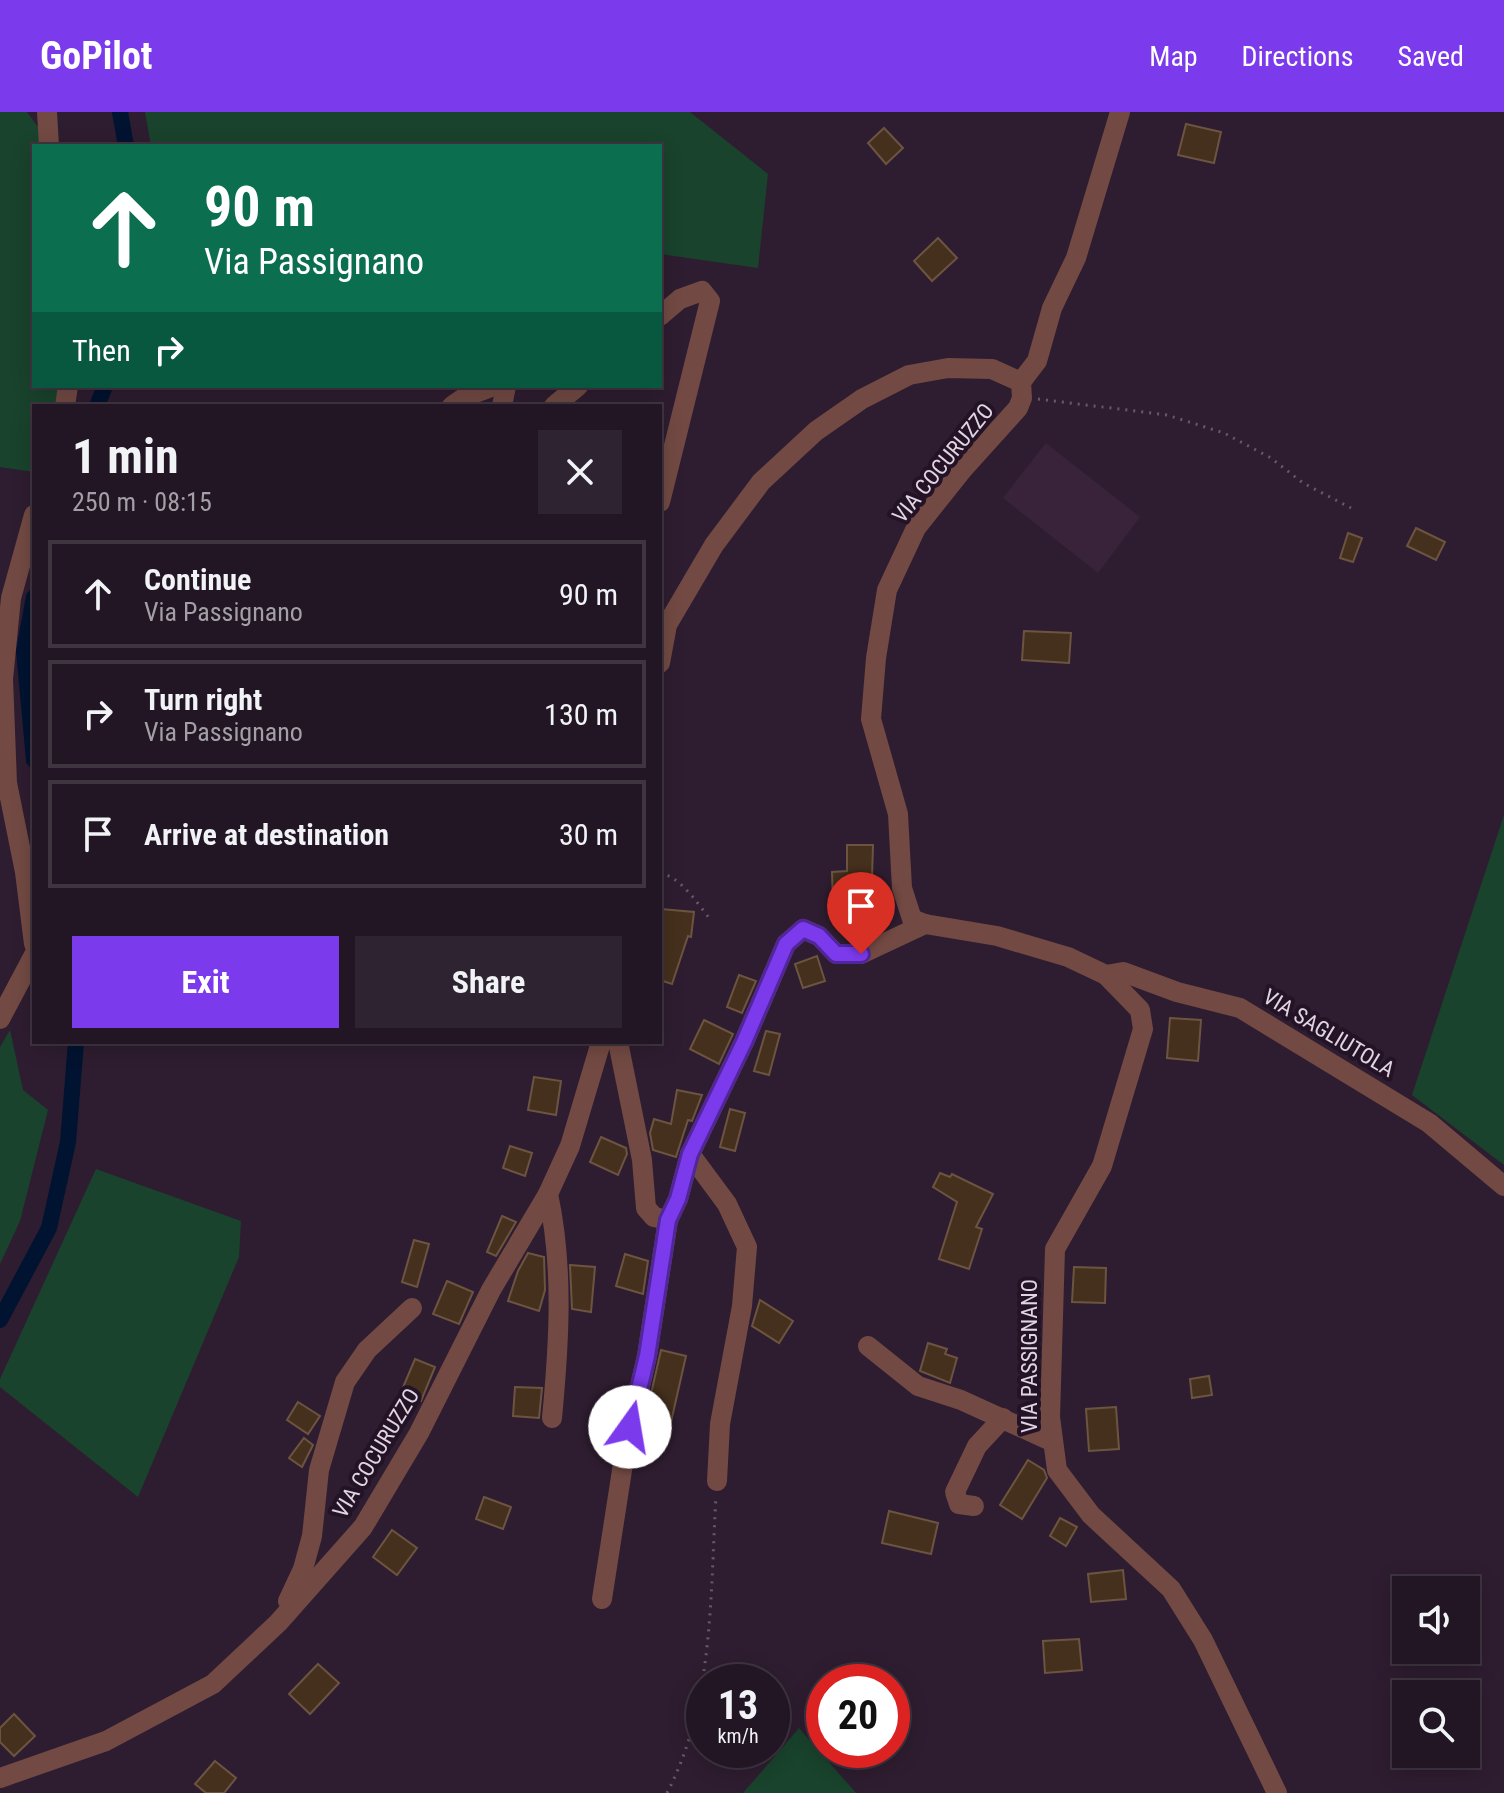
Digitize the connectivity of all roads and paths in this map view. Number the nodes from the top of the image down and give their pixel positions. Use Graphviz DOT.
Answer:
graph roads {
  1 [pos="47,112"];
  2 [pos="1120,112"];
  3 [pos="49,144"];
  4 [pos="662,314"];
  5 [pos="489,388"];
  6 [pos="576,388"];
  7 [pos="1021,390"];
  8 [pos="455,404"];
  9 [pos="556,404"];
  10 [pos="662,494"];
  11 [pos="1351,508"];
  12 [pos="29,542"];
  13 [pos="662,652"];
  14 [pos="662,873"];
  15 [pos="710,919"];
  16 [pos="925,924"];
  17 [pos="32,928"];
  18 [pos="32,959"];
  19 [pos="1106,975"];
  20 [pos="0,1019"];
  21 [pos="600,1044"];
  22 [pos="618,1044"];
  23 [pos="690,1154"];
  24 [pos="1504,1186"];
  25 [pos="548,1194"];
  26 [pos="668,1220"];
  27 [pos="412,1308"];
  28 [pos="868,1346"];
  29 [pos="552,1418"];
  30 [pos="1003,1418"];
  31 [pos="1053,1442"];
  32 [pos="717,1481"];
  33 [pos="974,1506"];
  34 [pos="602,1599"];
  35 [pos="278,1623"];
  36 [pos="0,1778"];
  37 [pos="667,1793"];
  38 [pos="1277,1793"];
  1 -- 3 [label="street"];
  2 -- 7 [label="street"];
  4 -- 10 [label="street"];
  5 -- 8 [label="street"];
  6 -- 9 [label="street"];
  7 -- 11 [label="path"];
  7 -- 13 [label="street, VIA COCURUZZO"];
  7 -- 16 [label="street, VIA COCURUZZO"];
  12 -- 17 [label="street"];
  14 -- 15 [label="path"];
  16 -- 19 [label="street"];
  16 -- 23 [label="street"];
  18 -- 20 [label="street"];
  19 -- 24 [label="street, VIA SAGLIUTOLA"];
  19 -- 31 [label="street, VIA PASSIGNANO"];
  21 -- 25 [label="street, VIA COCURUZZO"];
  22 -- 26 [label="street"];
  23 -- 26 [label="street"];
  23 -- 32 [label="street"];
  25 -- 29 [label="street"];
  25 -- 35 [label="street, VIA COCURUZZO"];
  26 -- 34 [label="street"];
  27 -- 35 [label="street"];
  28 -- 30 [label="street"];
  30 -- 31 [label="street"];
  30 -- 33 [label="street"];
  31 -- 38 [label="street, VIA PASSIGNANO"];
  32 -- 37 [label="path"];
  35 -- 36 [label="street, VIA COCURUZZO"];
}
